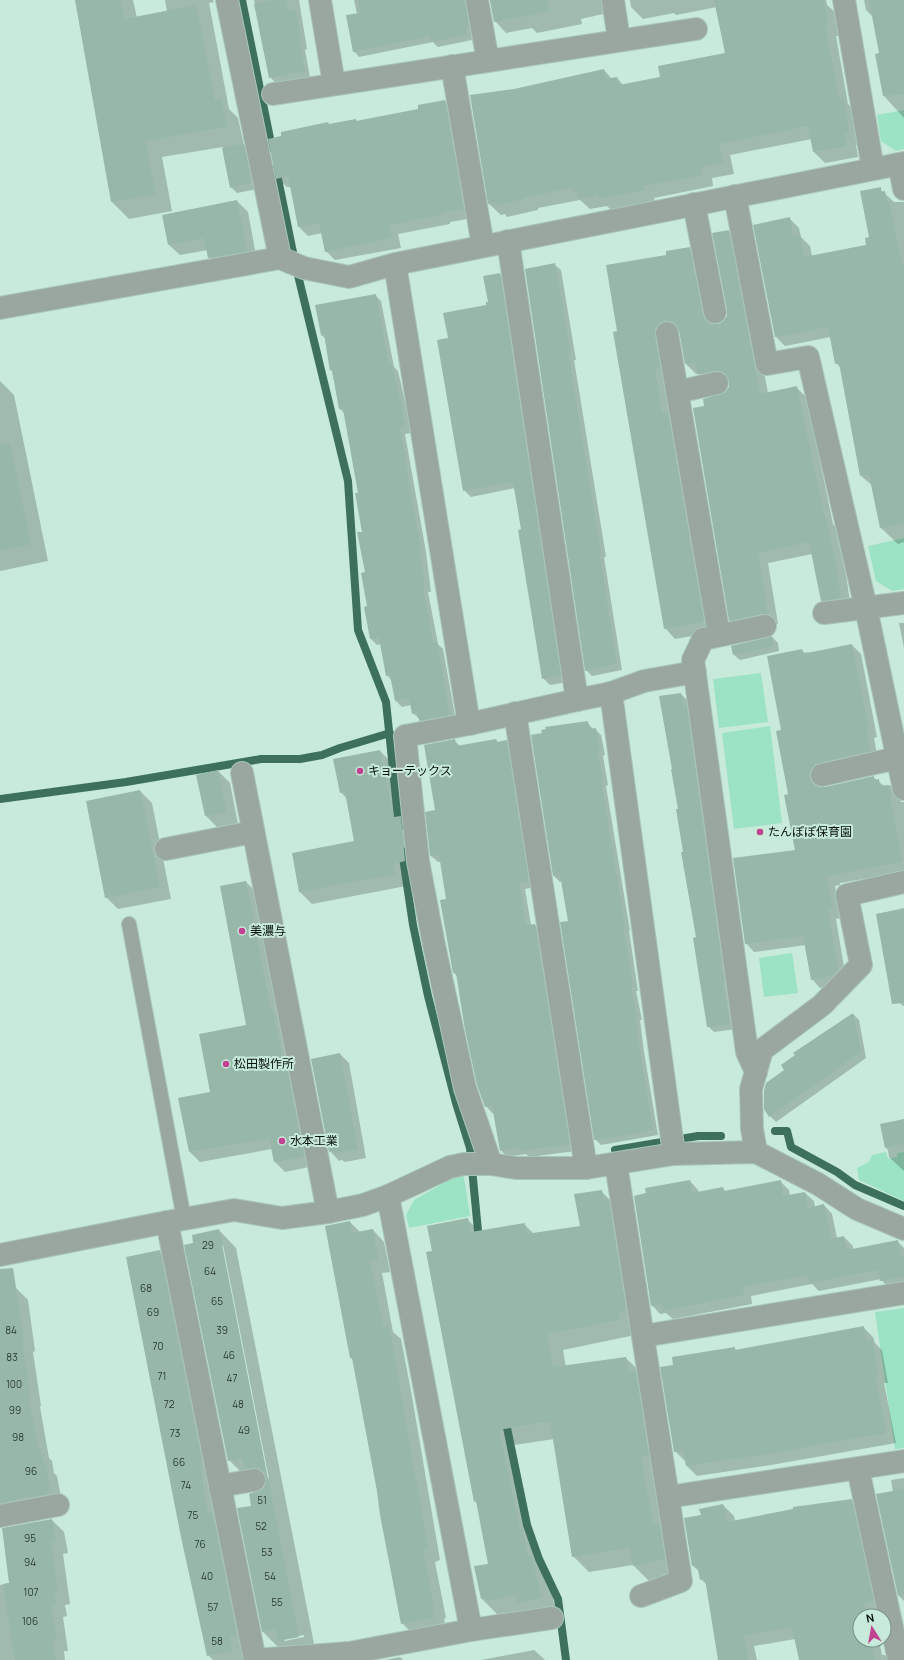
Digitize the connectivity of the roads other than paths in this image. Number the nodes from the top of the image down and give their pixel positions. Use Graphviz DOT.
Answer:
graph roads {
  1 [pos="227,0"];
  2 [pos="320,0"];
  3 [pos="477,0"];
  4 [pos="613,0"];
  5 [pos="844,0"];
  6 [pos="696,29"];
  7 [pos="619,40"];
  8 [pos="488,61"];
  9 [pos="452,66"];
  10 [pos="334,84"];
  11 [pos="273,94"];
  12 [pos="901,164"];
  13 [pos="873,169"];
  14 [pos="904,189"];
  15 [pos="735,196"];
  16 [pos="694,204"];
  17 [pos="508,241"];
  18 [pos="483,246"];
  19 [pos="291,263"];
  20 [pos="395,264"];
  21 [pos="0,308"];
  22 [pos="715,312"];
  23 [pos="666,334"];
  24 [pos="717,383"];
  25 [pos="677,392"];
  26 [pos="904,603"];
  27 [pos="866,608"];
  28 [pos="824,613"];
  29 [pos="765,626"];
  30 [pos="719,635"];
  31 [pos="695,672"];
  32 [pos="611,693"];
  33 [pos="577,700"];
  34 [pos="516,713"];
  35 [pos="469,724"];
  36 [pos="896,758"];
  37 [pos="242,773"];
  38 [pos="822,775"];
  39 [pos="904,789"];
  40 [pos="253,832"];
  41 [pos="166,849"];
  42 [pos="904,882"];
  43 [pos="129,924"];
  44 [pos="756,1072"];
  45 [pos="673,1144"];
  46 [pos="756,1152"];
  47 [pos="478,1164"];
  48 [pos="616,1164"];
  49 [pos="586,1168"];
  50 [pos="388,1196"];
  51 [pos="328,1212"];
  52 [pos="176,1220"];
  53 [pos="904,1229"];
  54 [pos="0,1255"];
  55 [pos="904,1293"];
  56 [pos="643,1336"];
  57 [pos="904,1461"];
  58 [pos="858,1469"];
  59 [pos="254,1480"];
  60 [pos="220,1486"];
  61 [pos="668,1498"];
  62 [pos="58,1505"];
  63 [pos="0,1516"];
  64 [pos="641,1596"];
  65 [pos="552,1618"];
  66 [pos="472,1630"];
  67 [pos="350,1656"];
  68 [pos="255,1660"];
  69 [pos="899,1660"];
  1 -- 19 [label="street"];
  2 -- 10 [label="street"];
  3 -- 8 [label="street"];
  4 -- 7 [label="street"];
  5 -- 13 [label="street"];
  6 -- 7 [label="street"];
  7 -- 8 [label="street"];
  8 -- 9 [label="street"];
  9 -- 10 [label="street"];
  9 -- 18 [label="street"];
  10 -- 11 [label="street"];
  12 -- 13 [label="street"];
  12 -- 14 [label="street"];
  13 -- 15 [label="street"];
  15 -- 16 [label="street"];
  15 -- 27 [label="street"];
  16 -- 17 [label="street"];
  16 -- 22 [label="street"];
  17 -- 18 [label="street"];
  17 -- 33 [label="street"];
  18 -- 20 [label="street"];
  19 -- 20 [label="street"];
  19 -- 21 [label="street"];
  20 -- 35 [label="street"];
  23 -- 25 [label="street"];
  24 -- 25 [label="street"];
  25 -- 30 [label="street"];
  26 -- 27 [label="street"];
  27 -- 28 [label="street"];
  27 -- 36 [label="street"];
  29 -- 30 [label="street"];
  30 -- 31 [label="street"];
  31 -- 32 [label="street"];
  31 -- 44 [label="street"];
  32 -- 33 [label="street"];
  32 -- 45 [label="street"];
  33 -- 34 [label="street"];
  34 -- 35 [label="street"];
  34 -- 49 [label="street"];
  35 -- 47 [label="street"];
  36 -- 38 [label="street"];
  36 -- 39 [label="street"];
  37 -- 40 [label="street"];
  40 -- 41 [label="street"];
  40 -- 51 [label="street"];
  42 -- 44 [label="street"];
  43 -- 52 [label="lane"];
  44 -- 46 [label="street"];
  45 -- 46 [label="street"];
  45 -- 48 [label="street"];
  46 -- 53 [label="street"];
  47 -- 49 [label="street"];
  47 -- 50 [label="street"];
  48 -- 49 [label="street"];
  48 -- 56 [label="street"];
  50 -- 51 [label="street"];
  50 -- 66 [label="street"];
  51 -- 52 [label="street"];
  52 -- 54 [label="street"];
  52 -- 60 [label="street"];
  55 -- 56 [label="street"];
  56 -- 61 [label="street"];
  57 -- 58 [label="street"];
  58 -- 61 [label="street"];
  58 -- 69 [label="street"];
  59 -- 60 [label="street"];
  60 -- 68 [label="street"];
  61 -- 64 [label="street"];
  62 -- 63 [label="street"];
  65 -- 66 [label="street"];
  66 -- 67 [label="street"];
  67 -- 68 [label="street"];
}
